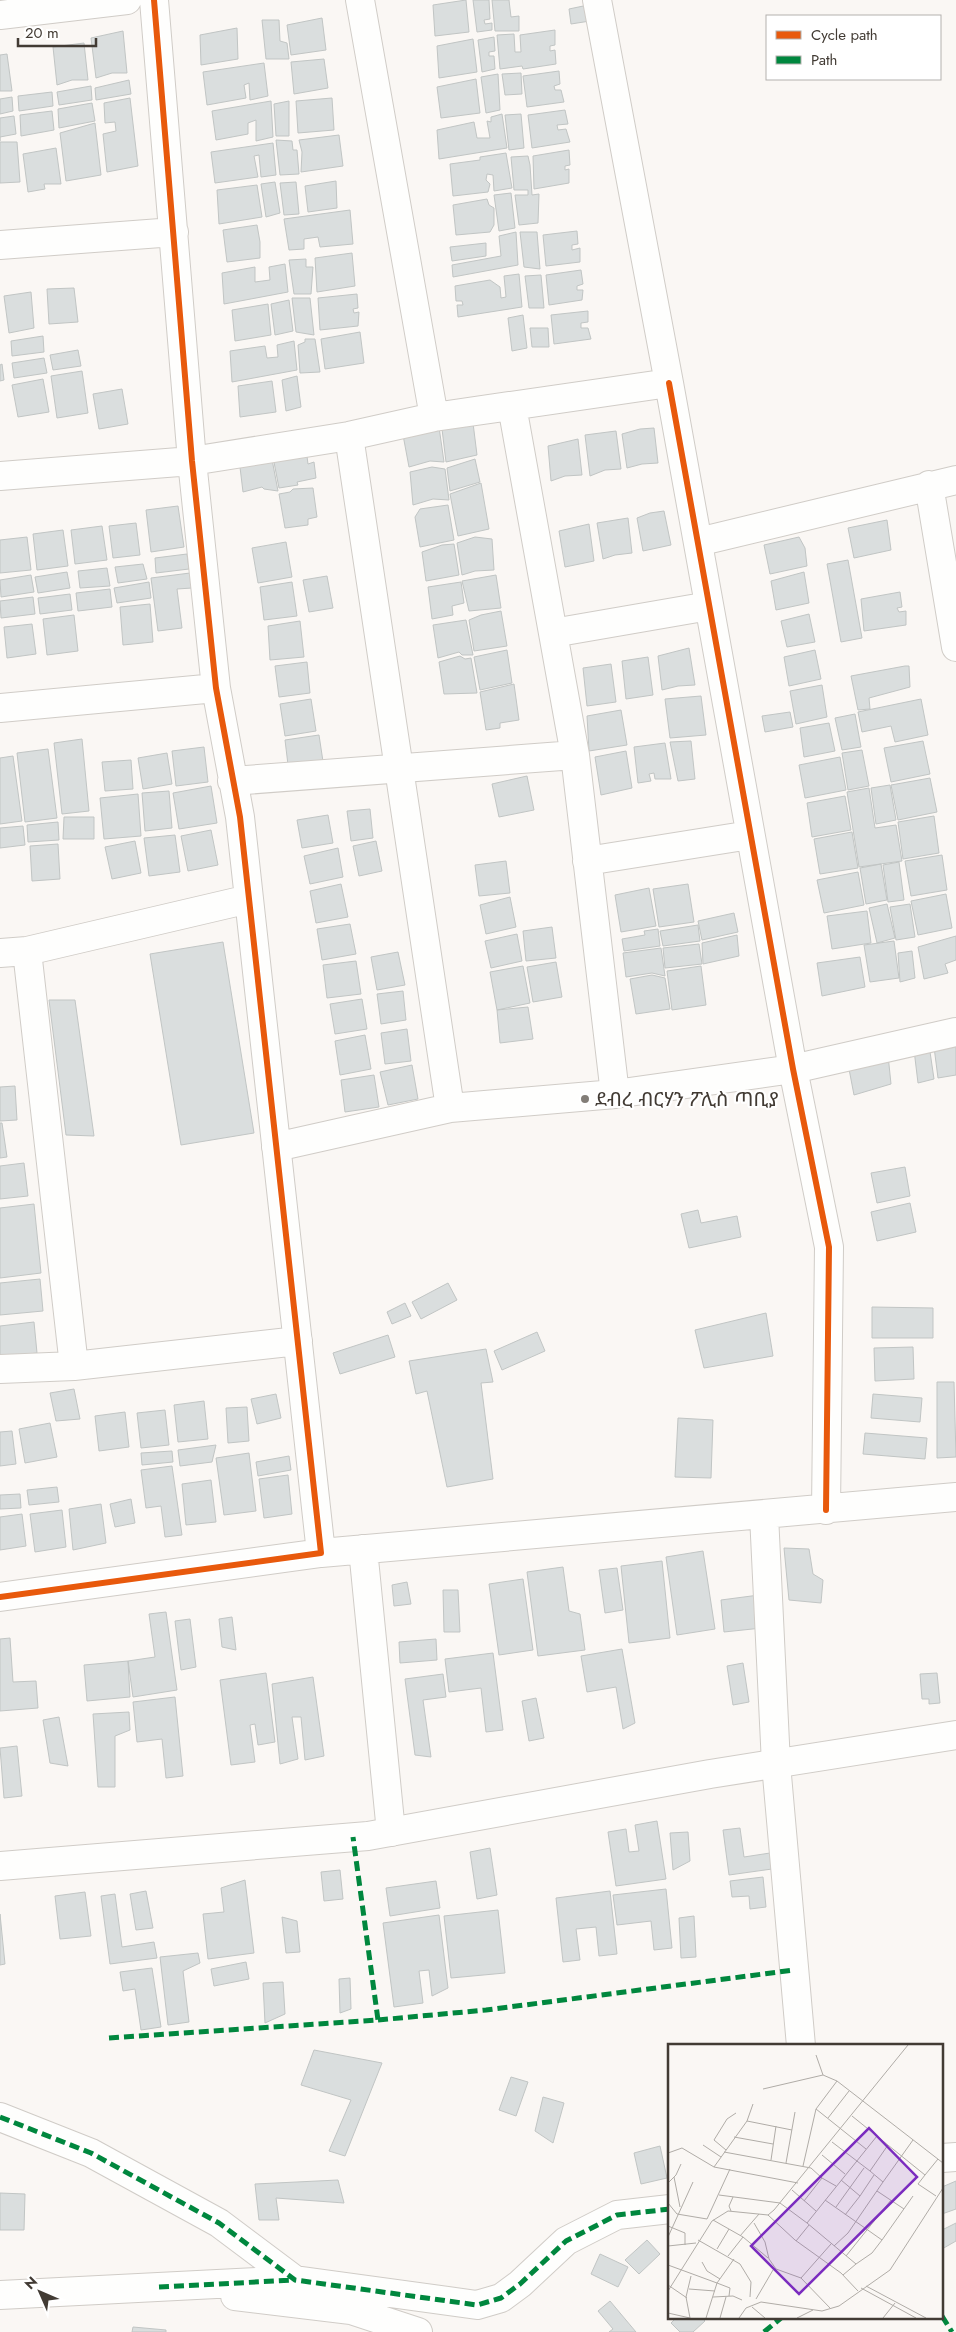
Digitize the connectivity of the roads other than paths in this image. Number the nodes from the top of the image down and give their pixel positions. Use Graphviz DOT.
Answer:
graph roads {
  1 [pos="127,0"];
  2 [pos="154,0"];
  3 [pos="360,0"];
  4 [pos="597,0"];
  5 [pos="0,15"];
  6 [pos="174,232"];
  7 [pos="0,245"];
  8 [pos="669,383"];
  9 [pos="512,406"];
  10 [pos="434,417"];
  11 [pos="349,436"];
  12 [pos="192,461"];
  13 [pos="0,476"];
  14 [pos="956,480"];
  15 [pos="929,485"];
  16 [pos="698,542"];
  17 [pos="709,606"];
  18 [pos="553,633"];
  19 [pos="956,647"];
  20 [pos="216,688"];
  21 [pos="0,708"];
  22 [pos="575,754"];
  23 [pos="399,767"];
  24 [pos="232,781"];
  25 [pos="750,835"];
  26 [pos="588,862"];
  27 [pos="249,898"];
  28 [pos="27,951"];
  29 [pos="0,953"];
  30 [pos="956,1032"];
  31 [pos="793,1069"];
  32 [pos="615,1094"];
  33 [pos="450,1108"];
  34 [pos="276,1147"];
  35 [pos="298,1341"];
  36 [pos="74,1366"];
  37 [pos="0,1369"];
  38 [pos="956,1496"];
  39 [pos="826,1510"];
  40 [pos="764,1515"];
  41 [pos="363,1549"];
  42 [pos="321,1553"];
  43 [pos="0,1597"];
  44 [pos="956,1736"];
  45 [pos="776,1764"];
  46 [pos="390,1832"];
  47 [pos="0,1866"];
  48 [pos="801,2044"];
  49 [pos="0,2117"];
  50 [pos="668,2210"];
  51 [pos="295,2280"];
  52 [pos="159,2287"];
  53 [pos="0,2295"];
  54 [pos="418,2332"];
  1 -- 5 [label="street"];
  2 -- 6 [label="street"];
  3 -- 10 [label="street"];
  4 -- 8 [label="street"];
  6 -- 7 [label="street"];
  6 -- 12 [label="street"];
  8 -- 9 [label="street"];
  8 -- 16 [label="street"];
  9 -- 10 [label="street"];
  9 -- 18 [label="street"];
  10 -- 11 [label="street"];
  11 -- 12 [label="street"];
  11 -- 23 [label="street"];
  12 -- 13 [label="street"];
  12 -- 20 [label="street"];
  14 -- 15 [label="street"];
  15 -- 16 [label="street"];
  15 -- 19 [label="street"];
  16 -- 17 [label="street"];
  17 -- 18 [label="street"];
  17 -- 25 [label="street"];
  18 -- 22 [label="street"];
  20 -- 21 [label="street"];
  20 -- 24 [label="street"];
  22 -- 23 [label="street"];
  22 -- 26 [label="street"];
  23 -- 24 [label="street"];
  23 -- 33 [label="street"];
  24 -- 27 [label="street"];
  25 -- 26 [label="street"];
  25 -- 31 [label="street"];
  26 -- 32 [label="street"];
  27 -- 28 [label="street"];
  27 -- 34 [label="street"];
  28 -- 29 [label="street"];
  28 -- 36 [label="street"];
  30 -- 31 [label="street"];
  31 -- 32 [label="street"];
  31 -- 39 [label="street"];
  32 -- 33 [label="street"];
  33 -- 34 [label="street"];
  34 -- 35 [label="street"];
  35 -- 36 [label="street"];
  35 -- 42 [label="street"];
  36 -- 37 [label="street"];
  38 -- 39 [label="street"];
  39 -- 40 [label="street"];
  40 -- 41 [label="street"];
  40 -- 45 [label="street"];
  41 -- 42 [label="street"];
  41 -- 46 [label="street"];
  42 -- 43 [label="street"];
  44 -- 45 [label="street"];
  45 -- 46 [label="street"];
  45 -- 48 [label="street"];
  46 -- 47 [label="street"];
  49 -- 51 [label="street"];
  50 -- 51 [label="street"];
  51 -- 52 [label="street"];
  52 -- 53 [label="street"];
  52 -- 54 [label="street"];
}
